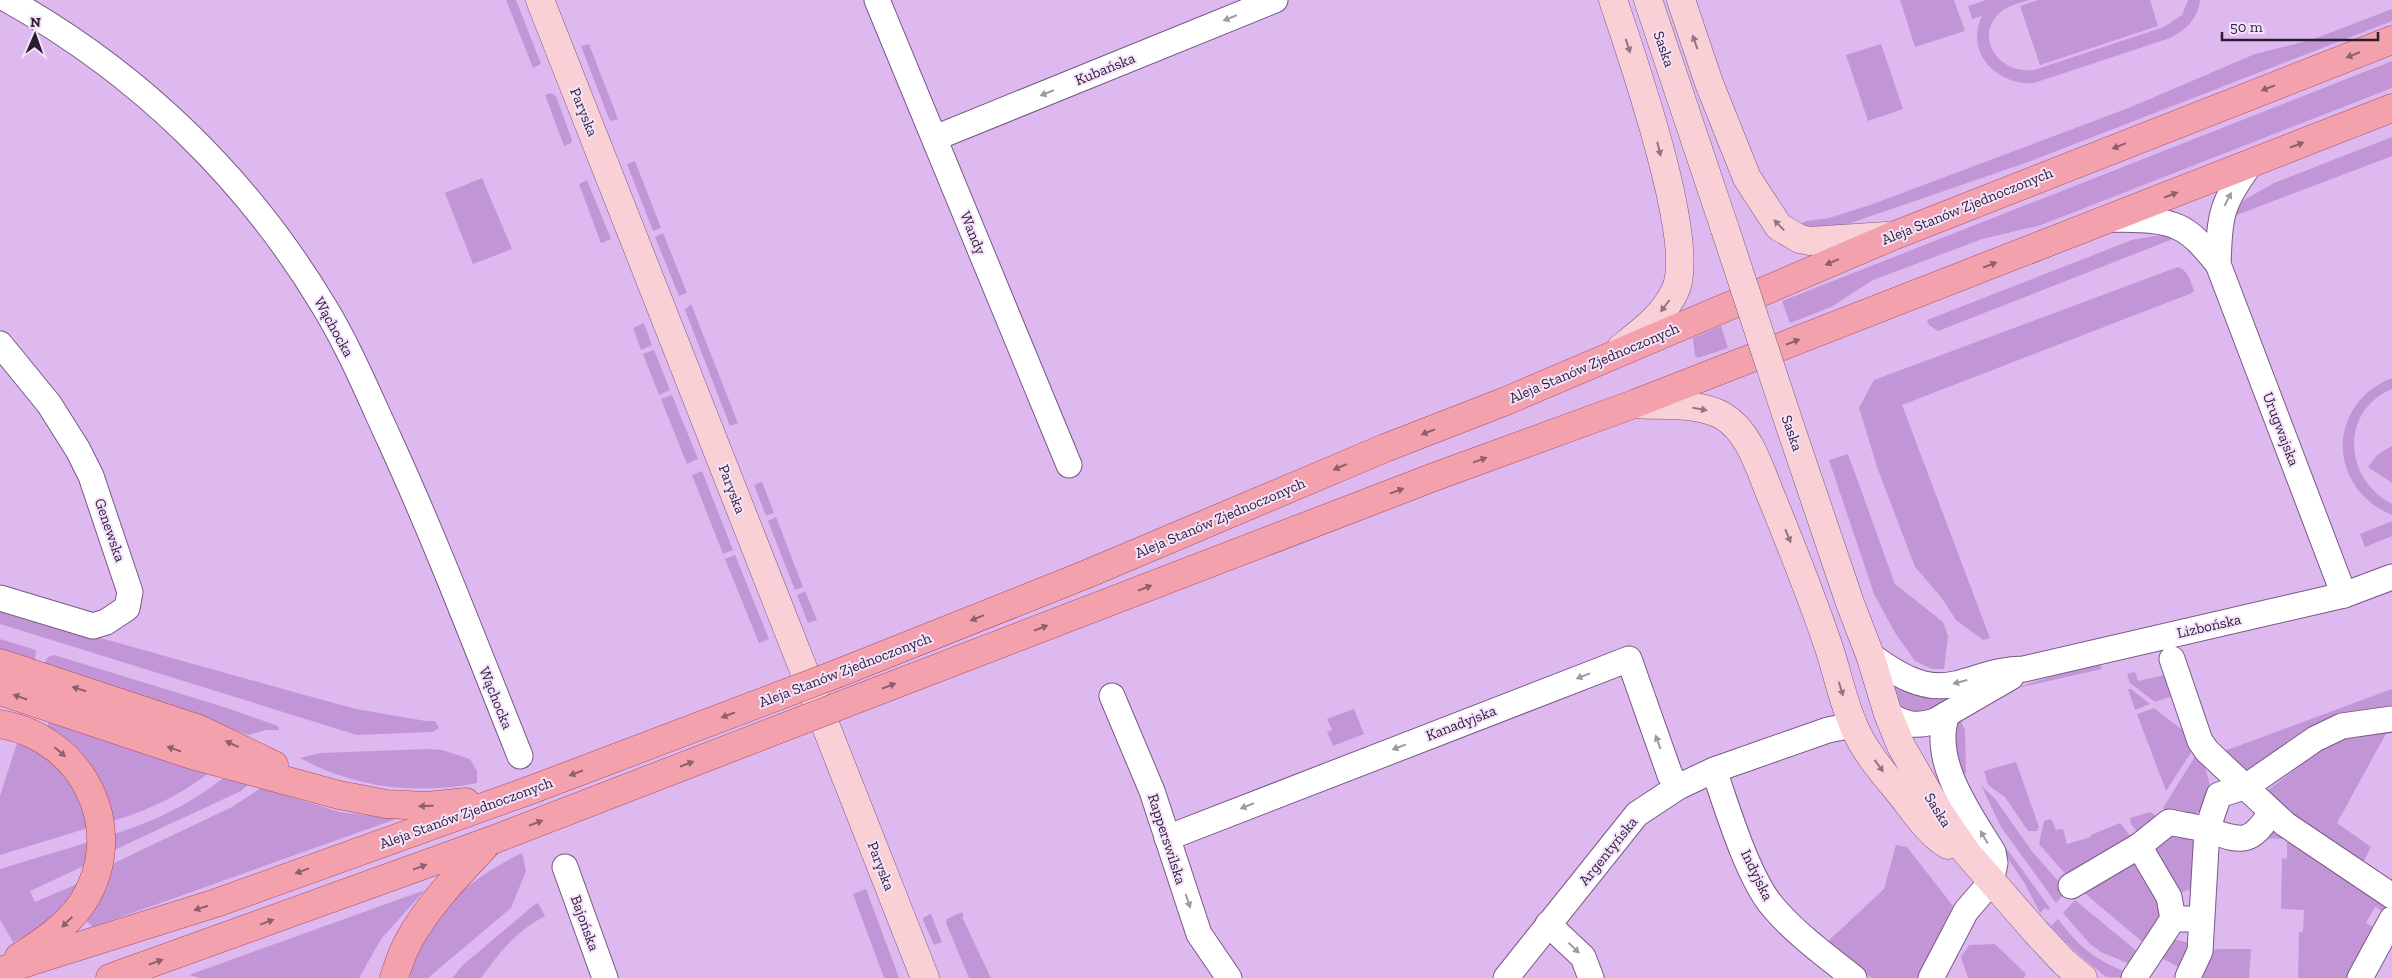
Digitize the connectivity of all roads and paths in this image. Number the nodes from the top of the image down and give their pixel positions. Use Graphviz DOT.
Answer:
graph roads {
  1 [pos="8,0"];
  2 [pos="540,0"];
  3 [pos="877,0"];
  4 [pos="1275,0"];
  5 [pos="1613,0"];
  6 [pos="1648,0"];
  7 [pos="1681,0"];
  8 [pos="2392,40"];
  9 [pos="2392,108"];
  10 [pos="935,138"];
  11 [pos="2252,163"];
  12 [pos="2109,219"];
  13 [pos="1892,236"];
  14 [pos="2218,264"];
  15 [pos="0,344"];
  16 [pos="1612,355"];
  17 [pos="1634,404"];
  18 [pos="1070,465"];
  19 [pos="2392,577"];
  20 [pos="2344,595"];
  21 [pos="0,598"];
  22 [pos="1870,654"];
  23 [pos="2172,659"];
  24 [pos="0,663"];
  25 [pos="2024,669"];
  26 [pos="0,691"];
  27 [pos="1112,696"];
  28 [pos="1888,714"];
  29 [pos="1947,714"];
  30 [pos="2392,719"];
  31 [pos="1,724"];
  32 [pos="1853,725"];
  33 [pos="2200,741"];
  34 [pos="520,756"];
  35 [pos="1714,770"];
  36 [pos="2247,786"];
  37 [pos="1678,787"];
  38 [pos="339,796"];
  39 [pos="2219,796"];
  40 [pos="476,805"];
  41 [pos="2271,812"];
  42 [pos="2207,830"];
  43 [pos="1167,838"];
  44 [pos="490,841"];
  45 [pos="2139,846"];
  46 [pos="1967,853"];
  47 [pos="564,867"];
  48 [pos="1992,882"];
  49 [pos="2071,886"];
  50 [pos="2388,887"];
  51 [pos="2174,919"];
  52 [pos="2201,919"];
  53 [pos="2392,919"];
  54 [pos="1548,924"];
  55 [pos="408,943"];
  56 [pos="32,956"];
  57 [pos="0,971"];
  58 [pos="2188,977"];
  59 [pos="110,978"];
  60 [pos="374,978"];
  61 [pos="394,978"];
  62 [pos="605,978"];
  63 [pos="925,978"];
  64 [pos="1229,978"];
  65 [pos="1506,978"];
  66 [pos="1591,978"];
  67 [pos="1854,978"];
  68 [pos="1931,978"];
  69 [pos="2083,978"];
  70 [pos="2134,978"];
  71 [pos="2360,978"];
  1 -- 34 [label="street, Wąchocka"];
  2 -- 63 [label="street, Paryska"];
  3 -- 10 [label="street, Wandy"];
  4 -- 10 [label="street, Kubańska, one-way"];
  5 -- 16 [label="street, one-way"];
  6 -- 22 [label="street, Saska, bridge"];
  13 -- 7 [label="street, one-way"];
  8 -- 13 [label="main road, Aleja Stanów Zjednoczonych, one-way"];
  11 -- 9 [label="main road, Aleja Stanów Zjednoczonych, one-way"];
  10 -- 18 [label="street, Wandy"];
  12 -- 11 [label="main road, Aleja Stanów Zjednoczonych, one-way"];
  14 -- 11 [label="street, Urugwajska, one-way"];
  12 -- 14 [label="street, Urugwajska"];
  17 -- 12 [label="main road, Aleja Stanów Zjednoczonych, one-way"];
  13 -- 16 [label="main road, Aleja Stanów Zjednoczonych, one-way"];
  14 -- 20 [label="street, Urugwajska"];
  15 -- 21 [label="street, Genewska"];
  16 -- 40 [label="main road, Aleja Stanów Zjednoczonych, one-way, bridge"];
  17 -- 32 [label="street, Saska, one-way"];
  44 -- 17 [label="main road, Aleja Stanów Zjednoczonych, one-way, bridge"];
  19 -- 20 [label="street, Lizbońska"];
  20 -- 25 [label="street, Lizbońska"];
  25 -- 22 [label="street, Lizbońska, one-way"];
  22 -- 28 [label="street, Saska"];
  23 -- 33 [label="street"];
  38 -- 24 [label="main road, one-way"];
  25 -- 29 [label="street, Lizbońska"];
  38 -- 26 [label="main road, one-way"];
  27 -- 43 [label="street, Rapperswilska"];
  28 -- 29 [label="street, Lizbońska"];
  28 -- 46 [label="street, Saska"];
  48 -- 29 [label="street, one-way"];
  30 -- 36 [label="street"];
  31 -- 56 [label="main road, one-way"];
  32 -- 35 [label="street, Argentyńska"];
  32 -- 46 [label="street, Saska, one-way"];
  33 -- 36 [label="street"];
  33 -- 39 [label="street"];
  35 -- 37 [label="street, Argentyńska"];
  35 -- 67 [label="street, Indyjska"];
  36 -- 39 [label="street"];
  36 -- 41 [label="street"];
  37 -- 43 [label="street, Kanadyjska, one-way"];
  37 -- 54 [label="street, Argentyńska"];
  40 -- 38 [label="main road, one-way"];
  39 -- 42 [label="street"];
  40 -- 56 [label="main road, Aleja Stanów Zjednoczonych, one-way"];
  41 -- 42 [label="street"];
  41 -- 50 [label="street"];
  42 -- 45 [label="street"];
  42 -- 52 [label="street"];
  43 -- 64 [label="street, Rapperswilska, one-way"];
  44 -- 55 [label="main road"];
  59 -- 44 [label="main road, Aleja Stanów Zjednoczonych, one-way"];
  45 -- 49 [label="street"];
  45 -- 51 [label="street"];
  46 -- 48 [label="street, Saska"];
  47 -- 62 [label="street, Bajońska"];
  48 -- 68 [label="street"];
  48 -- 69 [label="street, Saska"];
  51 -- 52 [label="street"];
  51 -- 70 [label="street"];
  52 -- 58 [label="street"];
  53 -- 71 [label="street"];
  54 -- 65 [label="street, Argentyńska"];
  54 -- 66 [label="street, one-way"];
  55 -- 60 [label="main road"];
  55 -- 61 [label="main road"];
  56 -- 57 [label="main road, Aleja Stanów Zjednoczonych"];
}
